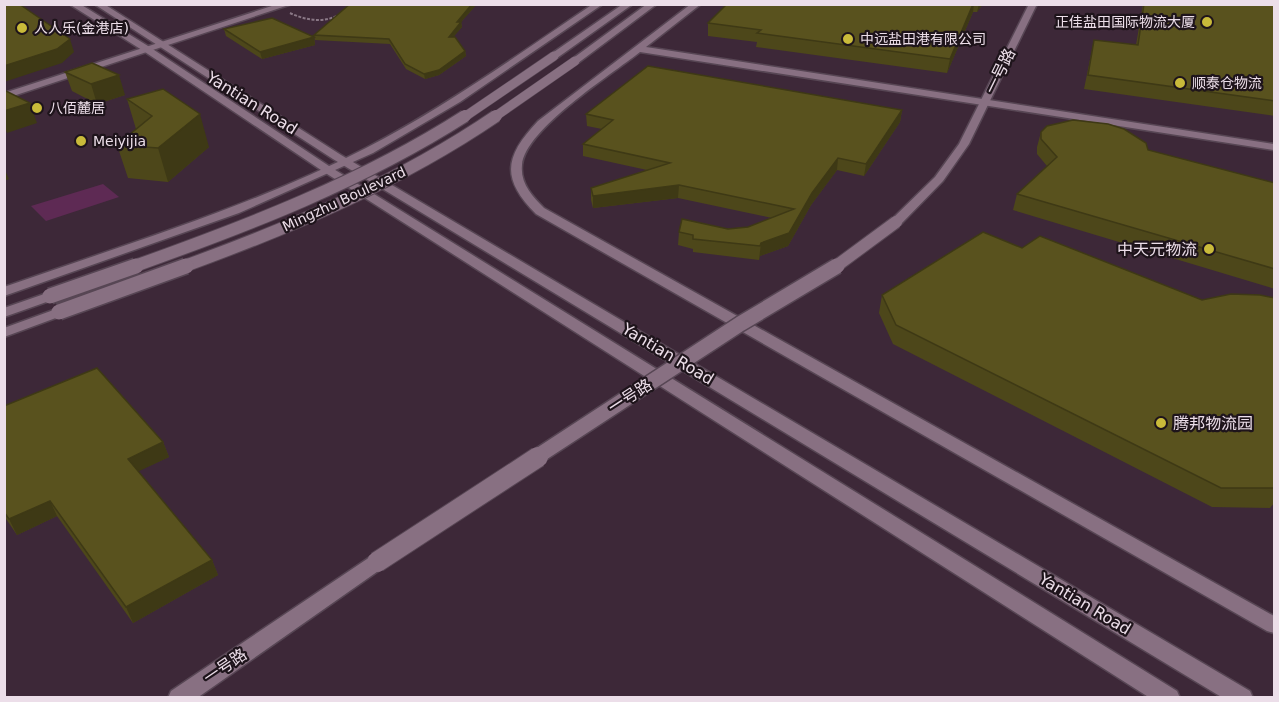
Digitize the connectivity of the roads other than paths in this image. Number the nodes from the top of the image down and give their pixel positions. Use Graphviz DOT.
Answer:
graph roads {
  1 [pos="73,4"];
  2 [pos="98,4"];
  3 [pos="586,4"];
  4 [pos="599,4"];
  5 [pos="629,4"];
  6 [pos="653,4"];
  7 [pos="697,4"];
  8 [pos="1033,4"];
  9 [pos="281,6"];
  10 [pos="155,47"];
  11 [pos="638,49"];
  12 [pos="4,92"];
  13 [pos="4,96"];
  14 [pos="985,102"];
  15 [pos="1275,147"];
  16 [pos="333,163"];
  17 [pos="4,282"];
  18 [pos="4,292"];
  19 [pos="4,313"];
  20 [pos="740,324"];
  21 [pos="4,333"];
  22 [pos="1274,623"];
  23 [pos="179,698"];
  24 [pos="1169,698"];
  25 [pos="1242,698"];
  1 -- 10 [label="street, Yantian Road"];
  2 -- 10 [label="street, Yantian Road"];
  3 -- 16 [label="street, Mingzhu Boulevard"];
  4 -- 16 [label="street, Mingzhu Boulevard"];
  5 -- 19 [label="street, Mingzhu Boulevard, bridge"];
  6 -- 21 [label="street, Mingzhu Boulevard, bridge"];
  7 -- 11 [label="street"];
  8 -- 14 [label="street, 一号路"];
  9 -- 10 [label="street"];
  10 -- 12 [label="street"];
  10 -- 13 [label="street"];
  10 -- 16 [label="street, Yantian Road"];
  11 -- 14 [label="street"];
  11 -- 20 [label="street"];
  14 -- 15 [label="street"];
  14 -- 20 [label="street, 一号路, bridge"];
  16 -- 17 [label="street, Mingzhu Boulevard"];
  16 -- 18 [label="street, Mingzhu Boulevard"];
  16 -- 24 [label="street, Yantian Road"];
  16 -- 25 [label="street, Yantian Road"];
  20 -- 22 [label="street"];
  20 -- 23 [label="street, 一号路, bridge"];
}
